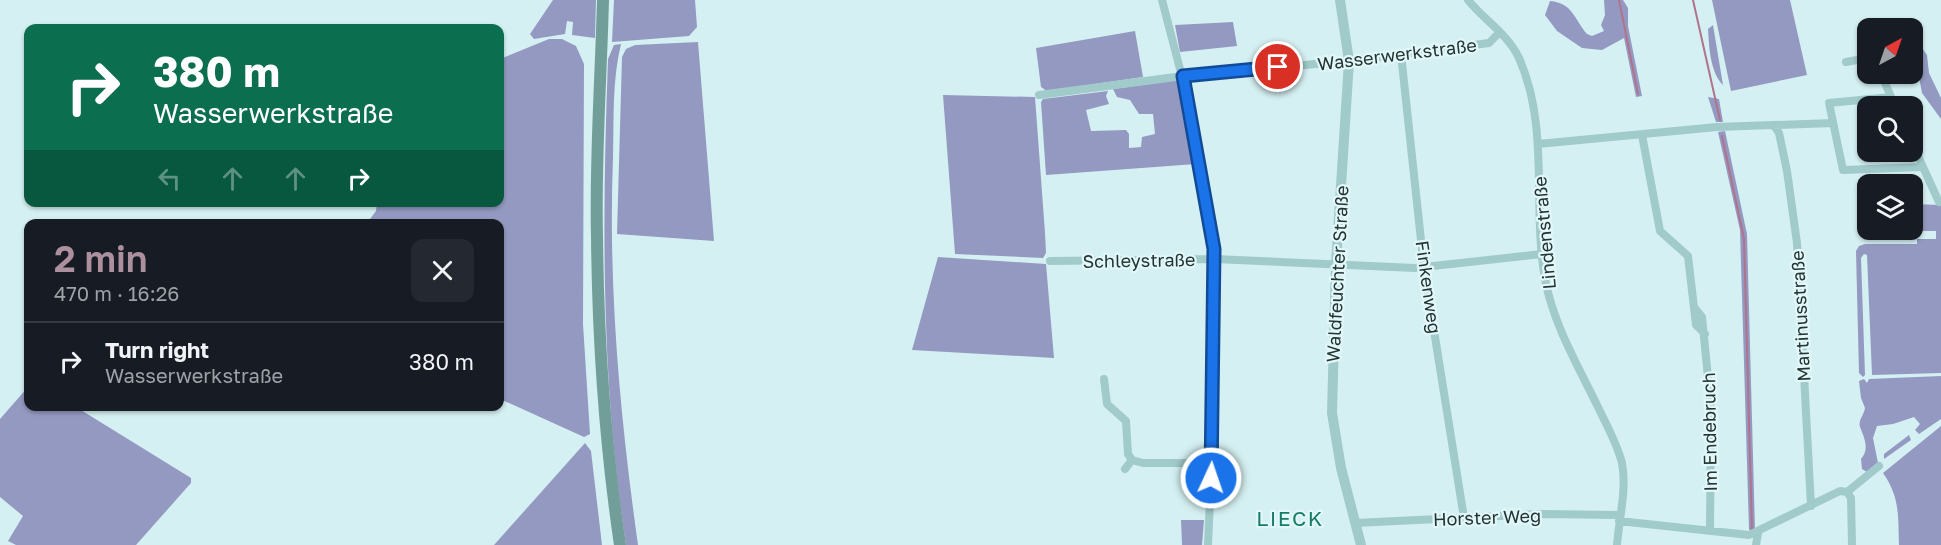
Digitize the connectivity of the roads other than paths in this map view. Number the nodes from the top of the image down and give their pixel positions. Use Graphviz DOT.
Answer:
graph roads {
  1 [pos="603,0"];
  2 [pos="1162,0"];
  3 [pos="1340,0"];
  4 [pos="1468,0"];
  5 [pos="1500,32"];
  6 [pos="1401,54"];
  7 [pos="1857,60"];
  8 [pos="1349,61"];
  9 [pos="1846,62"];
  10 [pos="1183,76"];
  11 [pos="1039,95"];
  12 [pos="1857,101"];
  13 [pos="1833,123"];
  14 [pos="1774,127"];
  15 [pos="1642,135"];
  16 [pos="1538,144"];
  17 [pos="1921,162"];
  18 [pos="1923,167"];
  19 [pos="1939,202"];
  20 [pos="1542,254"];
  21 [pos="1214,259"];
  22 [pos="1050,261"];
  23 [pos="1336,264"];
  24 [pos="1424,268"];
  25 [pos="1104,379"];
  26 [pos="1132,460"];
  27 [pos="1211,463"];
  28 [pos="1879,466"];
  29 [pos="1125,468"];
  30 [pos="1847,492"];
  31 [pos="1811,506"];
  32 [pos="1464,518"];
  33 [pos="1619,518"];
  34 [pos="1355,523"];
  35 [pos="1710,531"];
  36 [pos="1758,533"];
  37 [pos="620,545"];
  38 [pos="1208,545"];
  39 [pos="1361,545"];
  40 [pos="1617,545"];
  41 [pos="1756,545"];
  42 [pos="1852,545"];
  1 -- 37 [label="main road"];
  2 -- 10 [label="street"];
  3 -- 8 [label="street, Waldfeuchter Straße"];
  4 -- 5 [label="street, Lindenstraße"];
  5 -- 6 [label="street, Wasserwerkstraße"];
  5 -- 16 [label="street, Lindenstraße"];
  6 -- 8 [label="street, Wasserwerkstraße"];
  6 -- 24 [label="street, Finkenweg"];
  7 -- 9 [label="street"];
  8 -- 10 [label="street, Wasserwerkstraße"];
  8 -- 23 [label="street, Waldfeuchter Straße"];
  10 -- 11 [label="street, Wasserwerkstraße"];
  10 -- 21 [label="street"];
  12 -- 13 [label="street"];
  13 -- 14 [label="street"];
  13 -- 18 [label="street"];
  14 -- 15 [label="street"];
  14 -- 31 [label="street, Martinusstraße"];
  15 -- 16 [label="street"];
  15 -- 35 [label="street, Im Endebruch"];
  16 -- 20 [label="street, Lindenstraße"];
  17 -- 18 [label="street"];
  18 -- 19 [label="street"];
  20 -- 24 [label="street, Schleystraße"];
  20 -- 33 [label="street, Lindenstraße"];
  21 -- 22 [label="street, Schleystraße"];
  21 -- 23 [label="street, Schleystraße"];
  21 -- 27 [label="street"];
  23 -- 24 [label="street, Schleystraße"];
  23 -- 34 [label="street, Waldfeuchter Straße"];
  24 -- 32 [label="street, Finkenweg"];
  25 -- 26 [label="street"];
  26 -- 27 [label="street"];
  26 -- 29 [label="street"];
  27 -- 38 [label="street"];
  28 -- 30 [label="street, Horster Weg"];
  30 -- 31 [label="street, Horster Weg"];
  30 -- 42 [label="street"];
  31 -- 36 [label="street, Horster Weg"];
  32 -- 33 [label="street, Horster Weg"];
  32 -- 34 [label="street, Horster Weg"];
  33 -- 35 [label="street, Horster Weg"];
  33 -- 40 [label="street, Lindenstraße"];
  34 -- 39 [label="street, Waldfeuchter Straße"];
  35 -- 36 [label="street, Horster Weg"];
  36 -- 41 [label="street"];
}
